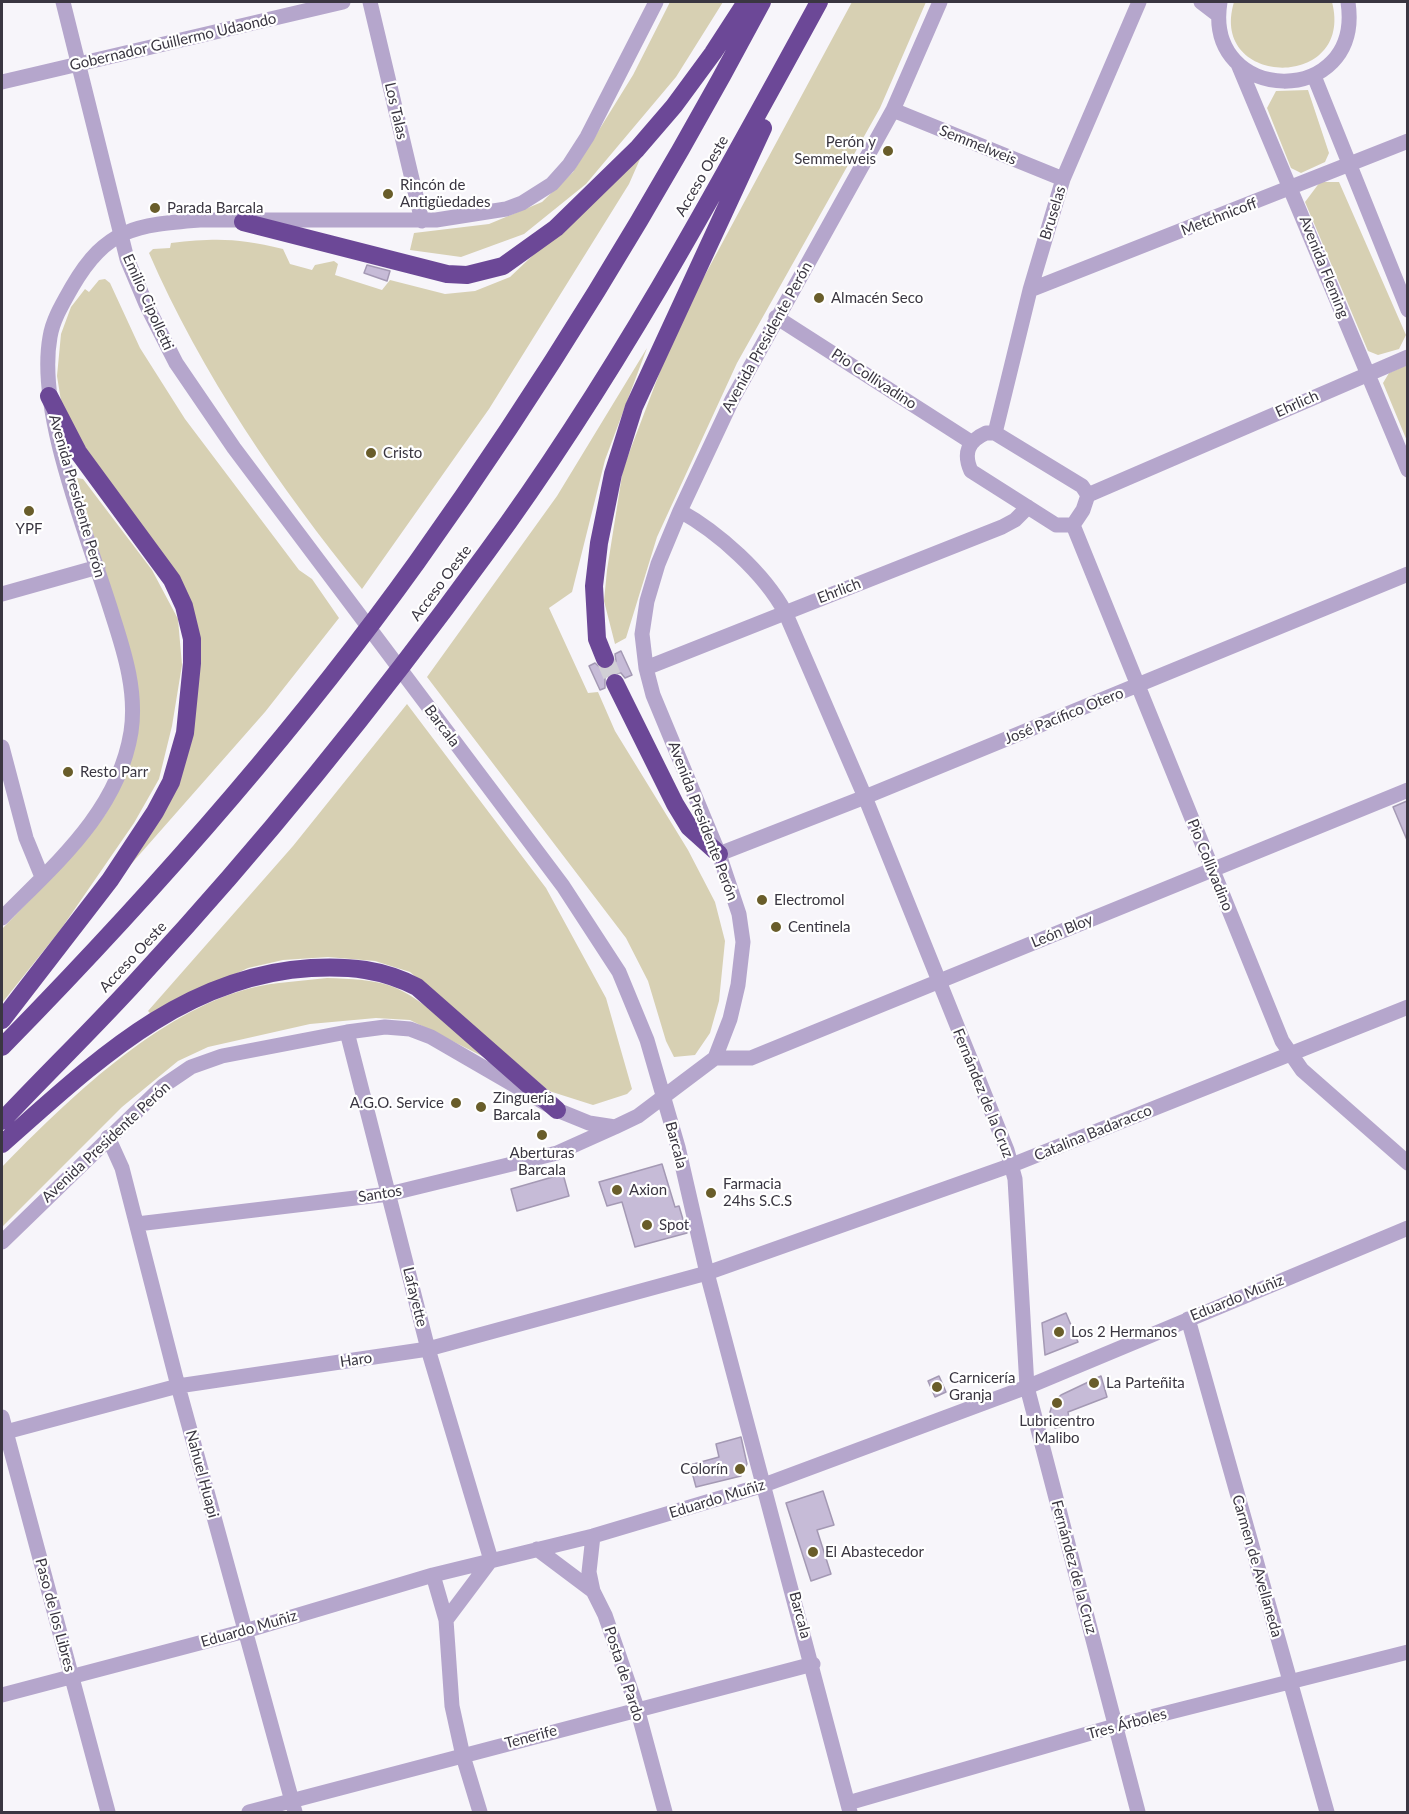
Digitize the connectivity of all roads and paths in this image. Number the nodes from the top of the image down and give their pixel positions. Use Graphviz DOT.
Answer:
graph roads {
  1 [pos="63,2"];
  2 [pos="344,2"];
  3 [pos="370,2"];
  4 [pos="656,2"];
  5 [pos="746,2"];
  6 [pos="762,2"];
  7 [pos="820,2"];
  8 [pos="940,2"];
  9 [pos="1139,2"];
  10 [pos="1202,2"];
  11 [pos="1348,2"];
  12 [pos="1219,8"];
  13 [pos="1238,64"];
  14 [pos="78,65"];
  15 [pos="1314,76"];
  16 [pos="2,82"];
  17 [pos="893,110"];
  18 [pos="1407,141"];
  19 [pos="1350,164"];
  20 [pos="1064,179"];
  21 [pos="1292,189"];
  22 [pos="422,221"];
  23 [pos="243,222"];
  24 [pos="120,234"];
  25 [pos="1030,290"];
  26 [pos="1407,310"];
  27 [pos="776,317"];
  28 [pos="1407,357"];
  29 [pos="1367,373"];
  30 [pos="49,396"];
  31 [pos="995,433"];
  32 [pos="971,442"];
  33 [pos="1407,470"];
  34 [pos="1088,495"];
  35 [pos="1028,507"];
  36 [pos="680,511"];
  37 [pos="1074,525"];
  38 [pos="320,564"];
  39 [pos="98,567"];
  40 [pos="1407,574"];
  41 [pos="2,594"];
  42 [pos="785,612"];
  43 [pos="605,659"];
  44 [pos="646,668"];
  45 [pos="615,683"];
  46 [pos="1138,685"];
  47 [pos="2,747"];
  48 [pos="1407,790"];
  49 [pos="865,797"];
  50 [pos="718,854"];
  51 [pos="1212,871"];
  52 [pos="42,877"];
  53 [pos="2,918"];
  54 [pos="938,980"];
  55 [pos="1407,1007"];
  56 [pos="2,1020"];
  57 [pos="347,1032"];
  58 [pos="2,1047"];
  59 [pos="1290,1055"];
  60 [pos="715,1058"];
  61 [pos="663,1098"];
  62 [pos="557,1110"];
  63 [pos="2,1121"];
  64 [pos="615,1127"];
  65 [pos="108,1137"];
  66 [pos="2,1144"];
  67 [pos="1407,1163"];
  68 [pos="1012,1166"];
  69 [pos="389,1194"];
  70 [pos="136,1224"];
  71 [pos="1407,1228"];
  72 [pos="2,1242"];
  73 [pos="707,1274"];
  74 [pos="1188,1319"];
  75 [pos="428,1349"];
  76 [pos="178,1386"];
  77 [pos="1027,1387"];
  78 [pos="3,1428"];
  79 [pos="764,1485"];
  80 [pos="593,1536"];
  81 [pos="537,1549"];
  82 [pos="491,1560"];
  83 [pos="433,1575"];
  84 [pos="593,1591"];
  85 [pos="446,1620"];
  86 [pos="245,1631"];
  87 [pos="1407,1652"];
  88 [pos="813,1664"];
  89 [pos="71,1676"];
  90 [pos="1290,1683"];
  91 [pos="2,1695"];
  92 [pos="636,1708"];
  93 [pos="1115,1726"];
  94 [pos="463,1756"];
  95 [pos="293,1806"];
  96 [pos="849,1808"];
  97 [pos="108,1812"];
  98 [pos="249,1812"];
  99 [pos="480,1812"];
  100 [pos="665,1812"];
  101 [pos="1138,1812"];
  102 [pos="1327,1812"];
  1 -- 14 [label="street, Emilio Cipolletti"];
  2 -- 14 [label="street, Gobernador Guillermo Udaondo"];
  3 -- 22 [label="street, Los Talas"];
  4 -- 22 [label="street, Avenida Presidente Perón"];
  5 -- 23 [label="highway"];
  6 -- 58 [label="highway, Acceso Oeste"];
  7 -- 43 [label="highway"];
  7 -- 63 [label="highway, Acceso Oeste"];
  8 -- 17 [label="street, Avenida Presidente Perón"];
  9 -- 20 [label="street, Bruselas"];
  10 -- 12 [label="street"];
  11 -- 15 [label="street"];
  12 -- 13 [label="street, Avenida Fleming"];
  13 -- 15 [label="street"];
  13 -- 21 [label="street, Avenida Fleming"];
  14 -- 16 [label="street, Gobernador Guillermo Udaondo"];
  14 -- 24 [label="street, Emilio Cipolletti"];
  15 -- 19 [label="street"];
  17 -- 20 [label="street, Semmelweis"];
  17 -- 27 [label="street, Avenida Presidente Perón"];
  18 -- 19 [label="street, Metchnicoff"];
  19 -- 21 [label="street, Metchnicoff"];
  19 -- 26 [label="street"];
  20 -- 25 [label="street, Bruselas"];
  21 -- 25 [label="street, Metchnicoff"];
  21 -- 29 [label="street, Avenida Fleming"];
  22 -- 23 [label="street, Avenida Presidente Perón"];
  23 -- 24 [label="street, Avenida Presidente Perón"];
  24 -- 30 [label="street, Avenida Presidente Perón"];
  24 -- 38 [label="street, Emilio Cipolletti"];
  25 -- 31 [label="street, Bruselas"];
  27 -- 32 [label="street, Pio Collivadino"];
  27 -- 36 [label="street, Avenida Presidente Perón"];
  28 -- 29 [label="street, Ehrlich"];
  29 -- 33 [label="street, Avenida Fleming"];
  29 -- 34 [label="street, Ehrlich"];
  30 -- 39 [label="street, Avenida Presidente Perón"];
  30 -- 56 [label="highway"];
  31 -- 32 [label="street"];
  31 -- 34 [label="street"];
  32 -- 35 [label="street"];
  34 -- 37 [label="street"];
  35 -- 37 [label="street"];
  35 -- 42 [label="street, Ehrlich"];
  36 -- 42 [label="street, Fernández de la Cruz"];
  36 -- 44 [label="street, Avenida Presidente Perón"];
  37 -- 46 [label="street, Pio Collivadino"];
  38 -- 61 [label="street, Barcala"];
  39 -- 41 [label="street"];
  39 -- 52 [label="street, Avenida Presidente Perón"];
  40 -- 46 [label="street, José Pacífico Otero"];
  42 -- 44 [label="street, Ehrlich"];
  42 -- 49 [label="street, Fernández de la Cruz"];
  44 -- 50 [label="street, Avenida Presidente Perón"];
  45 -- 50 [label="highway"];
  46 -- 49 [label="street, José Pacífico Otero"];
  46 -- 51 [label="street, Pio Collivadino"];
  47 -- 52 [label="street"];
  48 -- 51 [label="street, León Bloy"];
  49 -- 50 [label="street, José Pacífico Otero"];
  49 -- 54 [label="street, Fernández de la Cruz"];
  50 -- 60 [label="street, Avenida Presidente Perón"];
  51 -- 54 [label="street, León Bloy"];
  51 -- 59 [label="street, Pio Collivadino"];
  52 -- 53 [label="street, Avenida Presidente Perón"];
  54 -- 60 [label="street, León Bloy"];
  54 -- 68 [label="street, Fernández de la Cruz"];
  55 -- 59 [label="street, Catalina Badaracco"];
  57 -- 62 [label="street, Avenida Presidente Perón"];
  57 -- 65 [label="street, Avenida Presidente Perón"];
  57 -- 69 [label="street, Lafayette"];
  59 -- 67 [label="street, Pio Collivadino"];
  59 -- 68 [label="street, Catalina Badaracco"];
  60 -- 61 [label="street"];
  61 -- 64 [label="street"];
  61 -- 73 [label="street, Barcala"];
  62 -- 64 [label="street, Avenida Presidente Perón"];
  62 -- 66 [label="highway"];
  64 -- 69 [label="street, Santos"];
  65 -- 70 [label="street, Nahuel Huapi"];
  65 -- 72 [label="street, Avenida Presidente Perón"];
  68 -- 73 [label="street, Catalina Badaracco"];
  68 -- 77 [label="street, Fernández de la Cruz"];
  69 -- 70 [label="street, Santos"];
  69 -- 75 [label="street, Lafayette"];
  70 -- 76 [label="street, Nahuel Huapi"];
  71 -- 74 [label="street, Eduardo Muñiz"];
  73 -- 75 [label="street, Haro"];
  73 -- 79 [label="street, Barcala"];
  74 -- 77 [label="street, Eduardo Muñiz"];
  74 -- 90 [label="street, Carmen de Avellaneda"];
  75 -- 76 [label="street, Haro"];
  75 -- 82 [label="street, Lafayette"];
  76 -- 78 [label="street, Haro"];
  76 -- 86 [label="street, Nahuel Huapi"];
  77 -- 79 [label="street, Eduardo Muñiz"];
  77 -- 93 [label="street, Fernández de la Cruz"];
  78 -- 89 [label="street, Paso de los Libres"];
  79 -- 80 [label="street, Eduardo Muñiz"];
  79 -- 88 [label="street, Barcala"];
  80 -- 81 [label="street, Eduardo Muñiz"];
  80 -- 84 [label="street, Posta de Pardo"];
  81 -- 82 [label="street, Eduardo Muñiz"];
  81 -- 84 [label="street"];
  82 -- 83 [label="street, Eduardo Muñiz"];
  82 -- 85 [label="street"];
  83 -- 85 [label="street"];
  83 -- 86 [label="street, Eduardo Muñiz"];
  84 -- 92 [label="street, Posta de Pardo"];
  85 -- 94 [label="street"];
  86 -- 89 [label="street, Eduardo Muñiz"];
  86 -- 95 [label="street, Nahuel Huapi"];
  87 -- 90 [label="street, Tres Árboles"];
  88 -- 92 [label="street, Tenerife"];
  88 -- 96 [label="street, Barcala"];
  89 -- 91 [label="street, Eduardo Muñiz"];
  89 -- 97 [label="street, Paso de los Libres"];
  90 -- 93 [label="street, Tres Árboles"];
  90 -- 102 [label="street, Carmen de Avellaneda"];
  92 -- 94 [label="street, Tenerife"];
  92 -- 100 [label="street, Posta de Pardo"];
  93 -- 96 [label="street, Tres Árboles"];
  93 -- 101 [label="street, Fernández de la Cruz"];
  94 -- 95 [label="street, Tenerife"];
  94 -- 99 [label="street"];
  95 -- 98 [label="street, Tenerife"];
}
